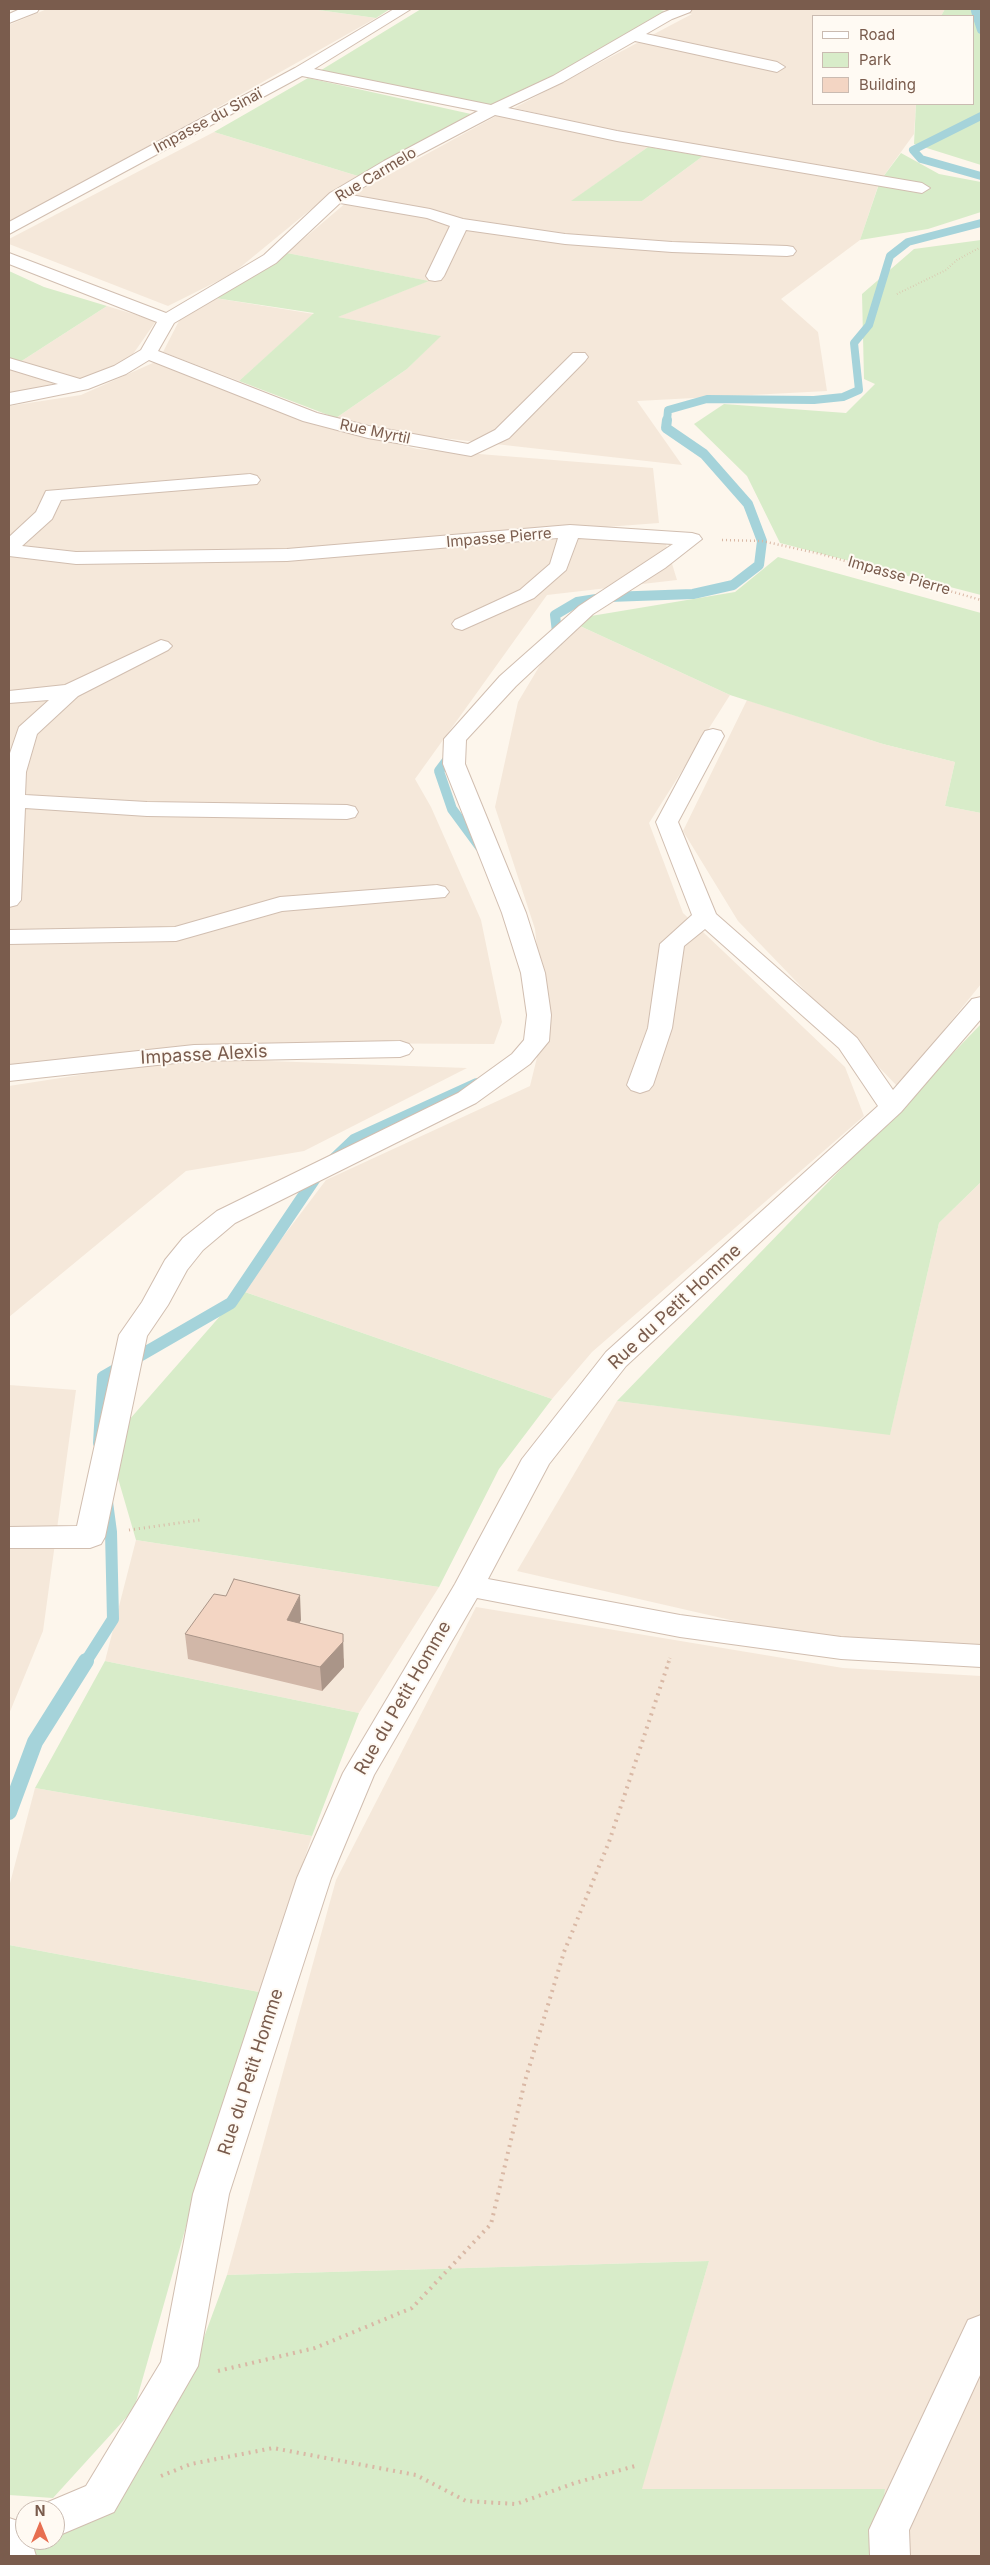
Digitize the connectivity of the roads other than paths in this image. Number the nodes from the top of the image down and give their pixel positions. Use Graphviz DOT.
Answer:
graph roads {
  1 [pos="32,9"];
  2 [pos="404,9"];
  3 [pos="685,9"];
  4 [pos="9,19"];
  5 [pos="634,36"];
  6 [pos="777,67"];
  7 [pos="300,72"];
  8 [pos="492,110"];
  9 [pos="922,188"];
  10 [pos="336,198"];
  11 [pos="460,224"];
  12 [pos="9,229"];
  13 [pos="787,252"];
  14 [pos="9,258"];
  15 [pos="435,276"];
  16 [pos="167,320"];
  17 [pos="148,353"];
  18 [pos="579,357"];
  19 [pos="9,363"];
  20 [pos="81,385"];
  21 [pos="9,399"];
  22 [pos="250,480"];
  23 [pos="570,531"];
  24 [pos="9,549"];
  25 [pos="462,624"];
  26 [pos="161,646"];
  27 [pos="70,691"];
  28 [pos="9,697"];
  29 [pos="713,736"];
  30 [pos="13,802"];
  31 [pos="347,812"];
  32 [pos="436,892"];
  33 [pos="9,900"];
  34 [pos="705,917"];
  35 [pos="9,937"];
  36 [pos="981,1004"];
  37 [pos="400,1049"];
  38 [pos="9,1073"];
  39 [pos="640,1085"];
  40 [pos="892,1107"];
  41 [pos="9,1537"];
  42 [pos="469,1586"];
  43 [pos="981,1656"];
  44 [pos="981,2332"];
  45 [pos="65,2514"];
  46 [pos="890,2556"];
  1 -- 4 [label="street"];
  2 -- 7 [label="street, Impasse du Sinaï"];
  3 -- 5 [label="street, Rue Carmelo"];
  5 -- 6 [label="street"];
  5 -- 8 [label="street, Rue Carmelo"];
  7 -- 8 [label="street"];
  7 -- 12 [label="street, Impasse du Sinaï"];
  8 -- 9 [label="street"];
  8 -- 10 [label="street, Rue Carmelo"];
  10 -- 11 [label="street"];
  10 -- 16 [label="street, Rue Carmelo"];
  11 -- 13 [label="street"];
  11 -- 15 [label="street"];
  14 -- 16 [label="street"];
  16 -- 17 [label="street, Rue Carmelo"];
  17 -- 18 [label="street, Rue Myrtil"];
  17 -- 20 [label="street, Rue Carmelo"];
  19 -- 20 [label="street"];
  20 -- 21 [label="street, Rue Carmelo"];
  22 -- 24 [label="street"];
  23 -- 24 [label="street, Impasse Pierre"];
  23 -- 25 [label="street"];
  23 -- 41 [label="street, Impasse Pierre"];
  26 -- 27 [label="street"];
  27 -- 28 [label="street"];
  27 -- 30 [label="street"];
  29 -- 34 [label="street"];
  30 -- 31 [label="street"];
  30 -- 33 [label="street"];
  32 -- 35 [label="street"];
  34 -- 39 [label="street"];
  34 -- 40 [label="street"];
  36 -- 40 [label="street, Rue du Petit Homme"];
  37 -- 38 [label="street, Impasse Alexis"];
  40 -- 42 [label="street, Rue du Petit Homme"];
  42 -- 43 [label="street"];
  42 -- 45 [label="street, Rue du Petit Homme"];
  44 -- 46 [label="street"];
}
